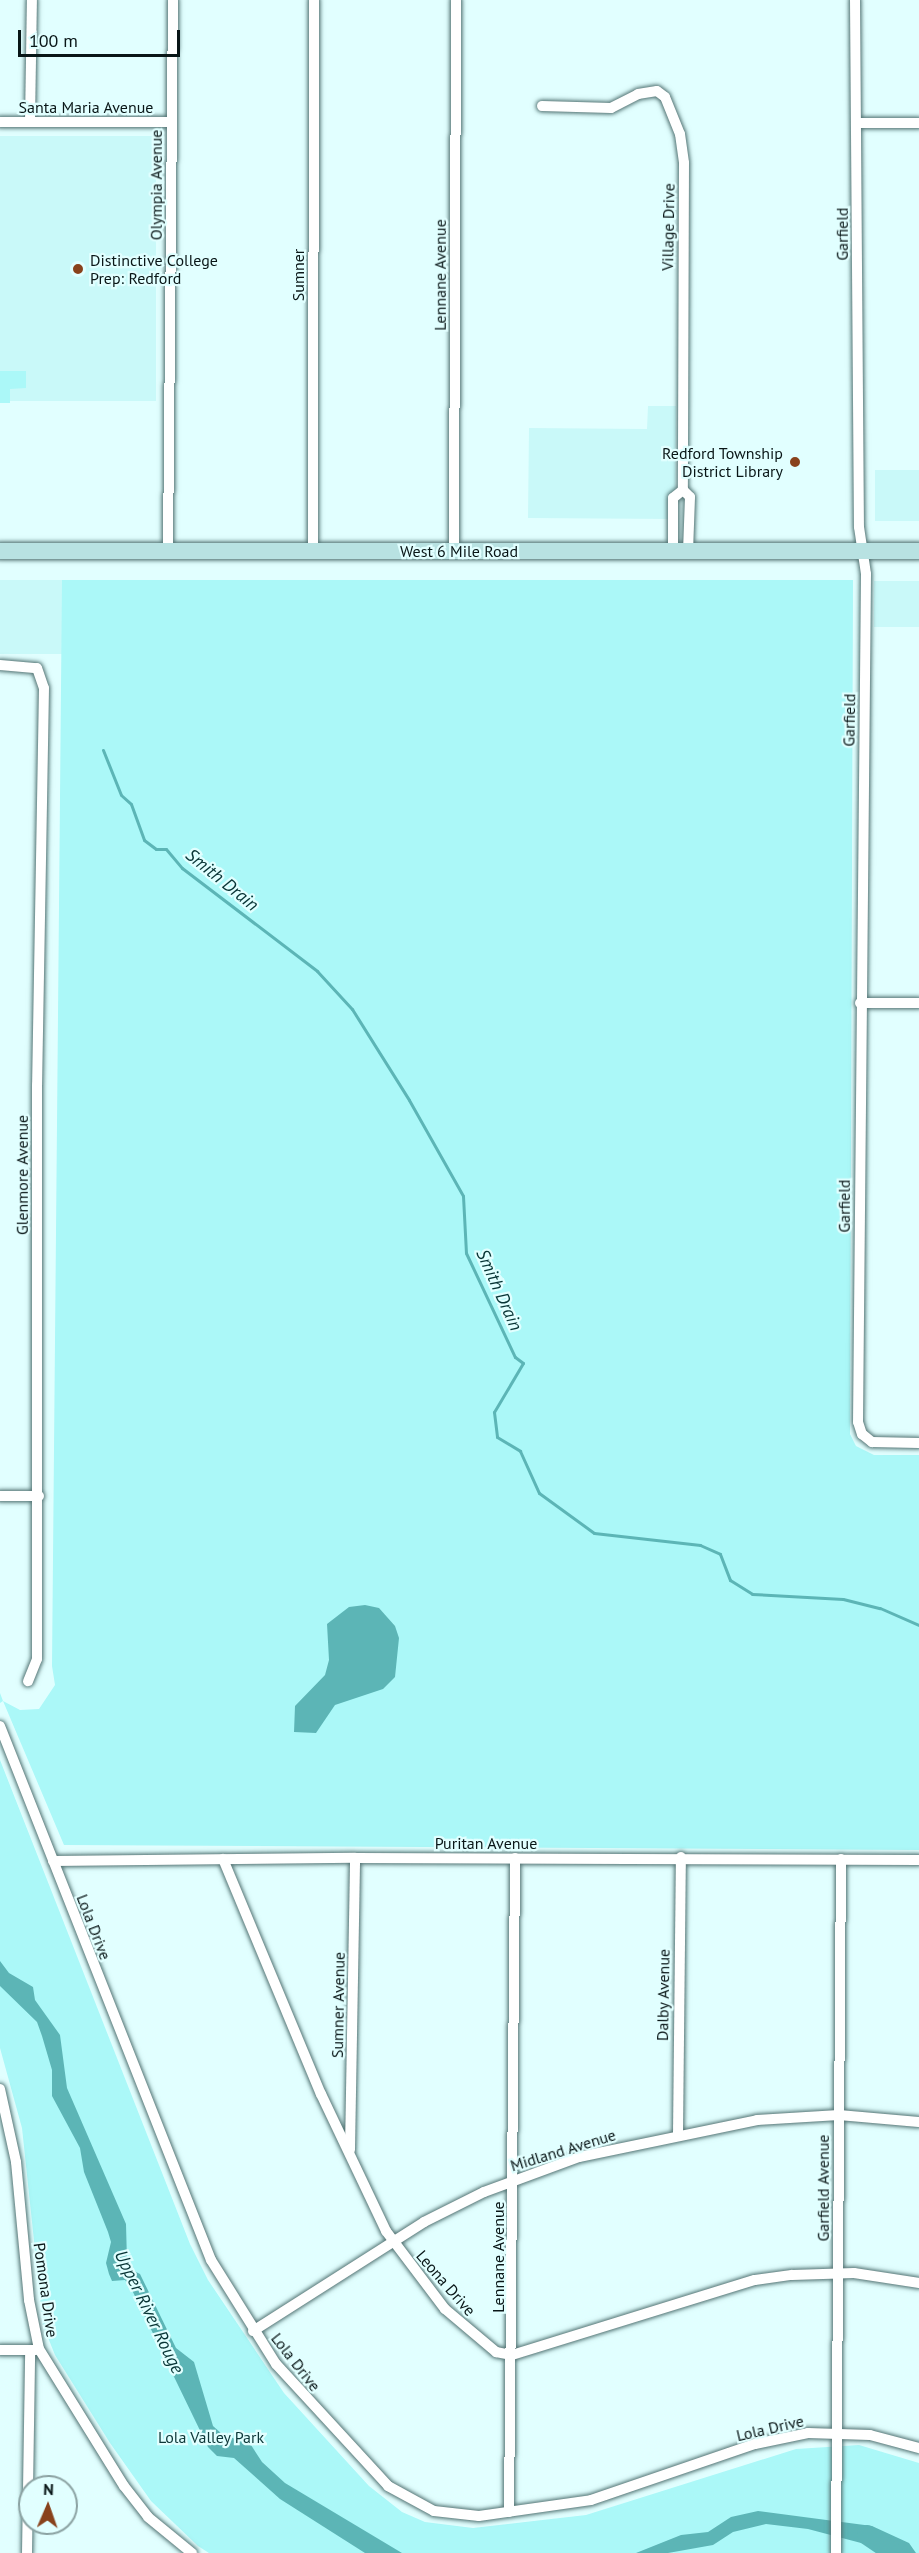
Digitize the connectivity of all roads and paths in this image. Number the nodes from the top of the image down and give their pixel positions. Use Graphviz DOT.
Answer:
graph roads {
  1 [pos="32,0"];
  2 [pos="173,0"];
  3 [pos="314,0"];
  4 [pos="456,0"];
  5 [pos="855,0"];
  6 [pos="542,106"];
  7 [pos="0,122"];
  8 [pos="30,122"];
  9 [pos="172,122"];
  10 [pos="856,123"];
  11 [pos="919,123"];
  12 [pos="682,490"];
  13 [pos="168,550"];
  14 [pos="0,551"];
  15 [pos="313,551"];
  16 [pos="454,551"];
  17 [pos="681,551"];
  18 [pos="863,551"];
  19 [pos="919,551"];
  20 [pos="0,665"];
  21 [pos="860,1003"];
  22 [pos="919,1003"];
  23 [pos="919,1443"];
  24 [pos="0,1496"];
  25 [pos="39,1496"];
  26 [pos="28,1681"];
  27 [pos="0,1726"];
  28 [pos="681,1857"];
  29 [pos="223,1858"];
  30 [pos="356,1858"];
  31 [pos="515,1858"];
  32 [pos="841,1859"];
  33 [pos="919,1860"];
  34 [pos="53,1861"];
  35 [pos="0,2089"];
  36 [pos="839,2115"];
  37 [pos="919,2122"];
  38 [pos="678,2134"];
  39 [pos="350,2153"];
  40 [pos="513,2180"];
  41 [pos="392,2241"];
  42 [pos="838,2274"];
  43 [pos="919,2283"];
  44 [pos="254,2331"];
  45 [pos="0,2350"];
  46 [pos="35,2350"];
  47 [pos="512,2355"];
  48 [pos="836,2432"];
  49 [pos="919,2448"];
  50 [pos="509,2512"];
  51 [pos="836,2550"];
  52 [pos="27,2553"];
  53 [pos="192,2553"];
  1 -- 8 [label="street"];
  2 -- 9 [label="street, Olympia Avenue"];
  3 -- 15 [label="street, Sumner"];
  4 -- 16 [label="street, Lennane Avenue"];
  5 -- 10 [label="street, Garfield"];
  6 -- 12 [label="street, Village Drive"];
  7 -- 8 [label="street, Santa Maria Avenue"];
  8 -- 9 [label="street, Santa Maria Avenue"];
  9 -- 13 [label="street, Olympia Avenue"];
  10 -- 11 [label="street"];
  10 -- 18 [label="street, Garfield"];
  12 -- 17 [label="street, Village Drive"];
  12 -- 17 [label="street, Village Drive"];
  13 -- 14 [label="main road, West 6 Mile Road"];
  13 -- 15 [label="main road, West 6 Mile Road"];
  15 -- 16 [label="main road, West 6 Mile Road"];
  16 -- 17 [label="main road, West 6 Mile Road"];
  17 -- 18 [label="main road, West 6 Mile Road"];
  18 -- 19 [label="main road, West 6 Mile Road"];
  18 -- 21 [label="street, Garfield"];
  20 -- 25 [label="street, Glenmore Avenue"];
  21 -- 22 [label="street"];
  21 -- 23 [label="street, Garfield"];
  24 -- 25 [label="street"];
  25 -- 26 [label="street, Glenmore Avenue"];
  27 -- 34 [label="street, Lola Drive"];
  28 -- 31 [label="street, Puritan Avenue"];
  28 -- 32 [label="street, Puritan Avenue"];
  28 -- 38 [label="street, Dalby Avenue"];
  29 -- 30 [label="street, Puritan Avenue"];
  29 -- 34 [label="street, Puritan Avenue"];
  29 -- 39 [label="street, Leona Drive"];
  30 -- 31 [label="street, Puritan Avenue"];
  30 -- 39 [label="street, Sumner Avenue"];
  31 -- 40 [label="street, Lennane Avenue"];
  32 -- 33 [label="street, Puritan Avenue"];
  32 -- 36 [label="street, Garfield Avenue"];
  34 -- 44 [label="street, Lola Drive"];
  35 -- 46 [label="street, Pomona Drive"];
  36 -- 37 [label="street, Midland Avenue"];
  36 -- 38 [label="street, Midland Avenue"];
  36 -- 42 [label="street, Garfield Avenue"];
  38 -- 40 [label="street, Midland Avenue"];
  39 -- 41 [label="street, Leona Drive"];
  40 -- 41 [label="street, Midland Avenue"];
  40 -- 47 [label="street, Lennane Avenue"];
  41 -- 44 [label="street, Midland Avenue"];
  41 -- 47 [label="street, Leona Drive"];
  42 -- 43 [label="street"];
  42 -- 47 [label="street"];
  42 -- 48 [label="street, Garfield Avenue"];
  44 -- 50 [label="street, Lola Drive"];
  45 -- 46 [label="street"];
  46 -- 52 [label="street"];
  46 -- 53 [label="street, Pomona Drive"];
  47 -- 50 [label="street, Lennane Avenue"];
  48 -- 49 [label="street, Lola Drive"];
  48 -- 50 [label="street, Lola Drive"];
  48 -- 51 [label="street, Garfield Avenue"];
}
